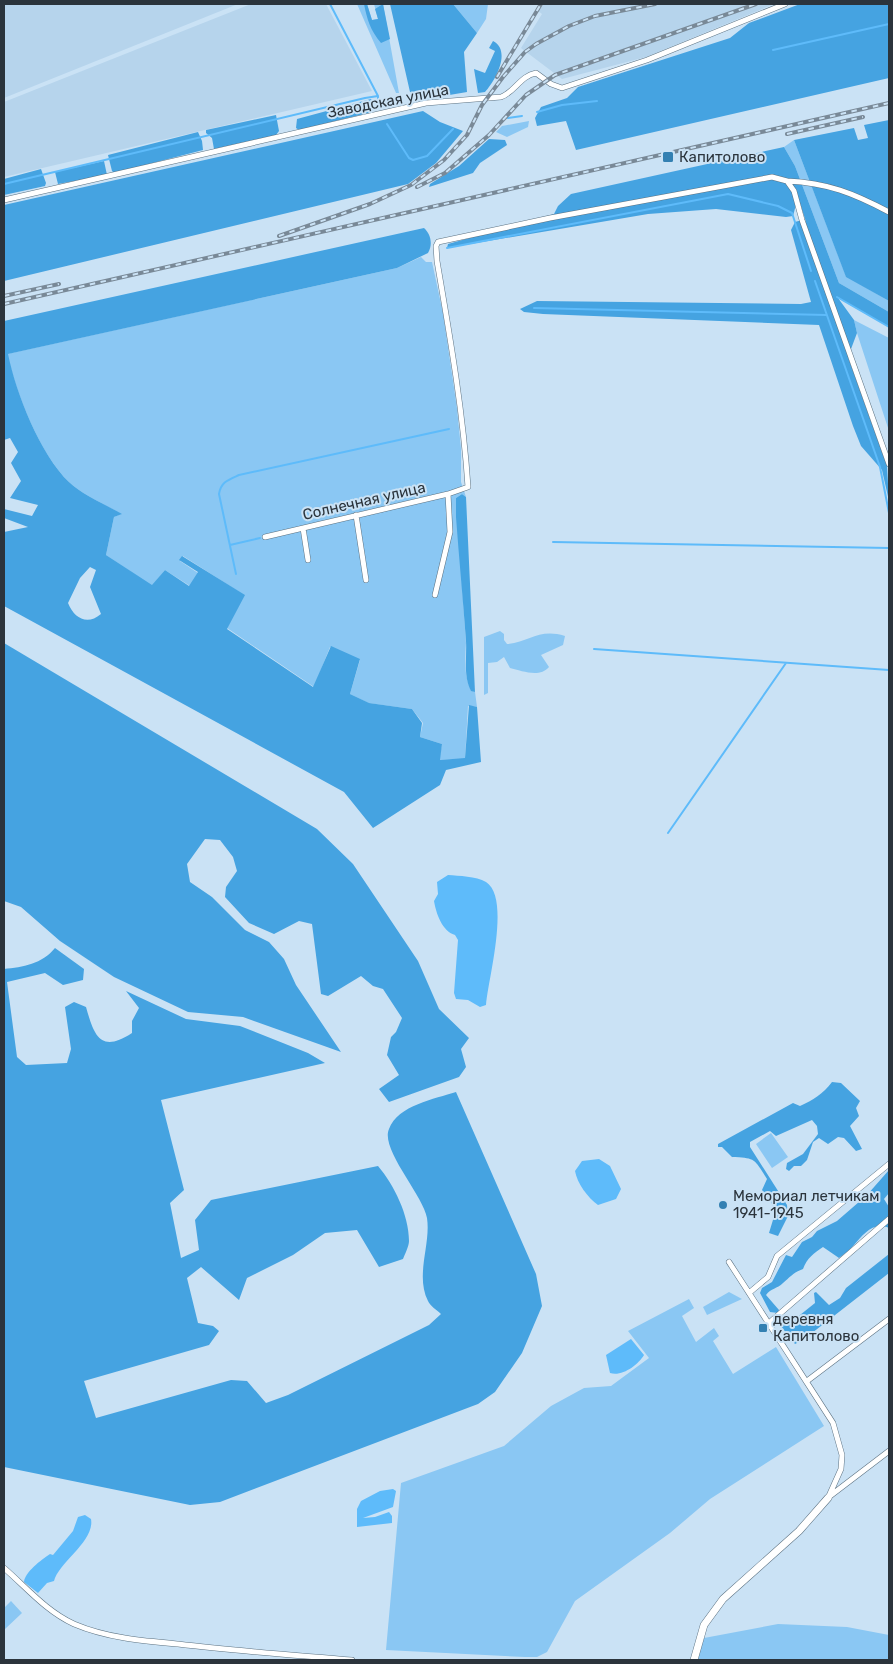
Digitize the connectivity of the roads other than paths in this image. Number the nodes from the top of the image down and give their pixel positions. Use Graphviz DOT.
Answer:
graph roads {
  1 [pos="785,4"];
  2 [pos="787,181"];
  3 [pos="4,200"];
  4 [pos="889,212"];
  5 [pos="889,464"];
  6 [pos="448,494"];
  7 [pos="356,515"];
  8 [pos="303,528"];
  9 [pos="266,538"];
  10 [pos="308,560"];
  11 [pos="366,580"];
  12 [pos="435,595"];
  13 [pos="889,1164"];
  14 [pos="889,1220"];
  15 [pos="729,1262"];
  16 [pos="749,1293"];
  17 [pos="889,1319"];
  18 [pos="769,1323"];
  19 [pos="807,1381"];
  20 [pos="889,1451"];
  21 [pos="828,1498"];
  22 [pos="4,1568"];
  23 [pos="352,1660"];
  24 [pos="694,1660"];
  1 -- 3 [label="street, Заводская улица"];
  2 -- 4 [label="street"];
  2 -- 5 [label="street"];
  2 -- 6 [label="street, Солнечная улица"];
  6 -- 7 [label="street, Солнечная улица"];
  6 -- 12 [label="street"];
  7 -- 8 [label="street, Солнечная улица"];
  7 -- 11 [label="street"];
  8 -- 9 [label="street, Солнечная улица"];
  8 -- 10 [label="street"];
  13 -- 16 [label="street"];
  14 -- 18 [label="street"];
  15 -- 16 [label="street"];
  16 -- 18 [label="street"];
  17 -- 19 [label="street"];
  18 -- 19 [label="street"];
  19 -- 21 [label="street"];
  20 -- 21 [label="street"];
  21 -- 24 [label="street"];
  22 -- 23 [label="street"];
}
